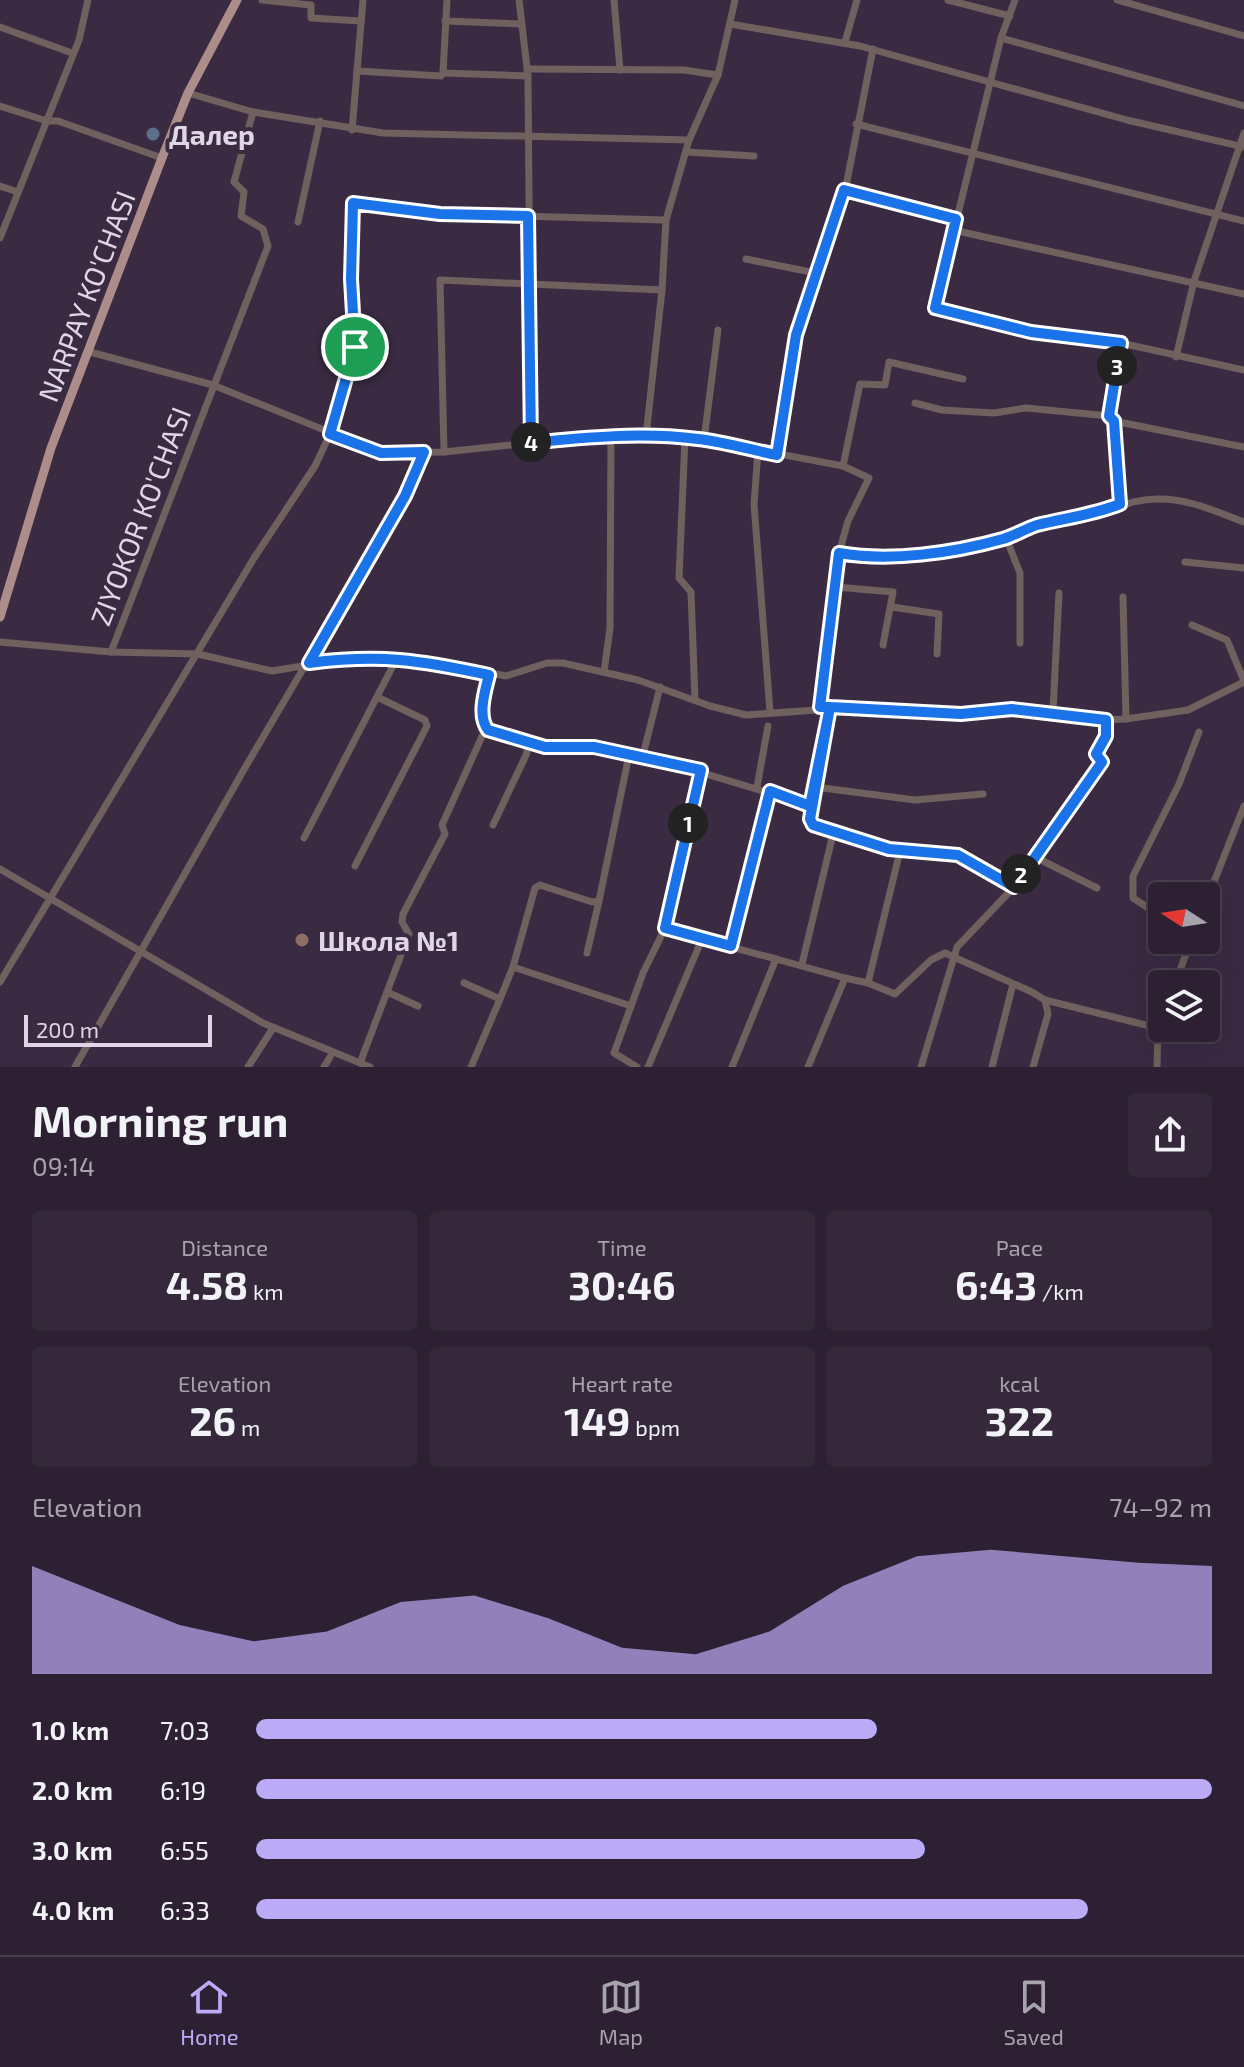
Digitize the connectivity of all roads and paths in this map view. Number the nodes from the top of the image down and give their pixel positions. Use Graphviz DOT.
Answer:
graph roads {
  1 [pos="88,0"];
  2 [pos="237,0"];
  3 [pos="262,0"];
  4 [pos="363,0"];
  5 [pos="447,0"];
  6 [pos="519,0"];
  7 [pos="614,0"];
  8 [pos="735,0"];
  9 [pos="857,0"];
  10 [pos="948,0"];
  11 [pos="1015,0"];
  12 [pos="1117,0"];
  13 [pos="1010,16"];
  14 [pos="361,21"];
  15 [pos="445,21"];
  16 [pos="521,24"];
  17 [pos="730,24"];
  18 [pos="0,27"];
  19 [pos="1244,36"];
  20 [pos="1001,38"];
  21 [pos="845,42"];
  22 [pos="873,49"];
  23 [pos="72,53"];
  24 [pos="620,70"];
  25 [pos="357,71"];
  26 [pos="527,72"];
  27 [pos="443,73"];
  28 [pos="718,75"];
  29 [pos="991,82"];
  30 [pos="188,93"];
  31 [pos="0,106"];
  32 [pos="1244,106"];
  33 [pos="253,112"];
  34 [pos="47,121"];
  35 [pos="320,121"];
  36 [pos="856,124"];
  37 [pos="352,130"];
  38 [pos="1244,133"];
  39 [pos="528,136"];
  40 [pos="689,140"];
  41 [pos="1242,147"];
  42 [pos="686,152"];
  43 [pos="973,152"];
  44 [pos="754,156"];
  45 [pos="162,158"];
  46 [pos="0,186"];
  47 [pos="844,190"];
  48 [pos="18,192"];
  49 [pos="1217,214"];
  50 [pos="528,216"];
  51 [pos="956,219"];
  52 [pos="666,220"];
  53 [pos="1244,221"];
  54 [pos="298,222"];
  55 [pos="953,230"];
  56 [pos="0,238"];
  57 [pos="746,259"];
  58 [pos="816,273"];
  59 [pos="1194,281"];
  60 [pos="528,283"];
  61 [pos="662,290"];
  62 [pos="1244,294"];
  63 [pos="718,330"];
  64 [pos="1121,343"];
  65 [pos="90,352"];
  66 [pos="1176,357"];
  67 [pos="1244,370"];
  68 [pos="963,379"];
  69 [pos="213,385"];
  70 [pos="915,403"];
  71 [pos="1112,418"];
  72 [pos="330,434"];
  73 [pos="611,435"];
  74 [pos="646,436"];
  75 [pos="685,438"];
  76 [pos="704,440"];
  77 [pos="531,443"];
  78 [pos="1244,447"];
  79 [pos="758,451"];
  80 [pos="424,452"];
  81 [pos="444,452"];
  82 [pos="777,455"];
  83 [pos="843,466"];
  84 [pos="1120,504"];
  85 [pos="1244,522"];
  86 [pos="1006,538"];
  87 [pos="839,553"];
  88 [pos="1185,562"];
  89 [pos="1244,568"];
  90 [pos="836,587"];
  91 [pos="1059,593"];
  92 [pos="1123,597"];
  93 [pos="892,607"];
  94 [pos="0,617"];
  95 [pos="1192,625"];
  96 [pos="0,642"];
  97 [pos="1020,643"];
  98 [pos="883,645"];
  99 [pos="111,652"];
  100 [pos="198,654"];
  101 [pos="937,654"];
  102 [pos="397,658"];
  103 [pos="309,663"];
  104 [pos="604,672"];
  105 [pos="489,675"];
  106 [pos="1244,682"];
  107 [pos="660,687"];
  108 [pos="379,698"];
  109 [pos="695,700"];
  110 [pos="820,707"];
  111 [pos="830,707"];
  112 [pos="1053,711"];
  113 [pos="770,712"];
  114 [pos="1126,719"];
  115 [pos="1106,720"];
  116 [pos="768,726"];
  117 [pos="488,730"];
  118 [pos="1199,732"];
  119 [pos="527,743"];
  120 [pos="629,755"];
  121 [pos="643,755"];
  122 [pos="701,770"];
  123 [pos="757,787"];
  124 [pos="815,787"];
  125 [pos="770,791"];
  126 [pos="983,794"];
  127 [pos="810,806"];
  128 [pos="1244,806"];
  129 [pos="493,825"];
  130 [pos="833,834"];
  131 [pos="304,838"];
  132 [pos="900,851"];
  133 [pos="1035,857"];
  134 [pos="355,866"];
  135 [pos="0,869"];
  136 [pos="1214,882"];
  137 [pos="1014,887"];
  138 [pos="1097,888"];
  139 [pos="49,899"];
  140 [pos="599,901"];
  141 [pos="1148,908"];
  142 [pos="665,928"];
  143 [pos="702,939"];
  144 [pos="731,946"];
  145 [pos="139,951"];
  146 [pos="587,953"];
  147 [pos="953,956"];
  148 [pos="776,959"];
  149 [pos="802,964"];
  150 [pos="513,967"];
  151 [pos="845,978"];
  152 [pos="0,982"];
  153 [pos="464,983"];
  154 [pos="868,983"];
  155 [pos="1013,984"];
  156 [pos="387,992"];
  157 [pos="500,999"];
  158 [pos="1045,1000"];
  159 [pos="418,1006"];
  160 [pos="631,1006"];
  161 [pos="1148,1026"];
  162 [pos="273,1028"];
  163 [pos="1158,1042"];
  164 [pos="333,1052"];
  165 [pos="360,1063"];
  166 [pos="75,1067"];
  167 [pos="248,1067"];
  168 [pos="324,1067"];
  169 [pos="370,1067"];
  170 [pos="471,1067"];
  171 [pos="637,1067"];
  172 [pos="648,1067"];
  173 [pos="732,1067"];
  174 [pos="808,1067"];
  175 [pos="921,1067"];
  176 [pos="992,1067"];
  177 [pos="1033,1067"];
  178 [pos="1157,1067"];
  1 -- 23 [label="street"];
  2 -- 30 [label="main road, NARPAY KO'CHASI"];
  3 -- 14 [label="street"];
  4 -- 14 [label="street"];
  5 -- 15 [label="street"];
  6 -- 16 [label="street"];
  7 -- 24 [label="street"];
  8 -- 17 [label="street"];
  9 -- 21 [label="street"];
  10 -- 13 [label="street"];
  11 -- 13 [label="street"];
  12 -- 19 [label="street"];
  13 -- 20 [label="street"];
  14 -- 25 [label="street"];
  15 -- 16 [label="street"];
  15 -- 27 [label="street"];
  16 -- 26 [label="street"];
  17 -- 21 [label="street"];
  17 -- 28 [label="street"];
  18 -- 23 [label="street"];
  20 -- 29 [label="street"];
  20 -- 32 [label="street"];
  21 -- 22 [label="street"];
  22 -- 29 [label="street"];
  22 -- 36 [label="street"];
  23 -- 34 [label="street"];
  24 -- 26 [label="street"];
  24 -- 28 [label="street"];
  25 -- 27 [label="street"];
  25 -- 37 [label="street"];
  26 -- 27 [label="street"];
  26 -- 39 [label="street"];
  28 -- 40 [label="street"];
  29 -- 41 [label="street"];
  29 -- 43 [label="street"];
  30 -- 33 [label="street"];
  30 -- 45 [label="main road, NARPAY KO'CHASI"];
  31 -- 34 [label="street"];
  33 -- 35 [label="street"];
  33 -- 69 [label="street, ZIYOKOR KO'CHASI"];
  34 -- 45 [label="street"];
  34 -- 48 [label="street"];
  35 -- 37 [label="street"];
  35 -- 54 [label="street"];
  36 -- 43 [label="street"];
  36 -- 47 [label="street"];
  37 -- 39 [label="street"];
  38 -- 41 [label="street"];
  39 -- 40 [label="street"];
  39 -- 50 [label="street"];
  40 -- 42 [label="street"];
  41 -- 49 [label="street"];
  42 -- 44 [label="street"];
  42 -- 52 [label="street"];
  43 -- 49 [label="street"];
  43 -- 51 [label="street"];
  45 -- 65 [label="main road, NARPAY KO'CHASI"];
  46 -- 48 [label="street"];
  47 -- 51 [label="street"];
  47 -- 58 [label="street"];
  48 -- 56 [label="street"];
  49 -- 53 [label="street"];
  49 -- 59 [label="street"];
  50 -- 52 [label="street"];
  50 -- 60 [label="street"];
  50 -- 72 [label="street"];
  51 -- 55 [label="street"];
  52 -- 61 [label="street"];
  55 -- 59 [label="street"];
  55 -- 64 [label="street"];
  57 -- 58 [label="street"];
  58 -- 82 [label="street"];
  59 -- 62 [label="street"];
  59 -- 66 [label="street"];
  60 -- 61 [label="street"];
  60 -- 77 [label="street"];
  60 -- 81 [label="street"];
  61 -- 74 [label="street"];
  63 -- 76 [label="street"];
  64 -- 66 [label="street"];
  64 -- 71 [label="street"];
  65 -- 69 [label="street"];
  65 -- 94 [label="main road, NARPAY KO'CHASI"];
  66 -- 67 [label="street"];
  68 -- 83 [label="street"];
  69 -- 72 [label="street"];
  69 -- 99 [label="street, ZIYOKOR KO'CHASI"];
  70 -- 71 [label="street"];
  71 -- 78 [label="street"];
  71 -- 84 [label="street"];
  72 -- 80 [label="street"];
  72 -- 100 [label="street"];
  73 -- 74 [label="street"];
  73 -- 77 [label="street"];
  73 -- 104 [label="street"];
  74 -- 75 [label="street"];
  75 -- 76 [label="street"];
  75 -- 109 [label="street"];
  76 -- 79 [label="street"];
  77 -- 81 [label="street"];
  79 -- 82 [label="street"];
  79 -- 113 [label="street"];
  80 -- 81 [label="street"];
  80 -- 103 [label="street"];
  82 -- 83 [label="street"];
  83 -- 87 [label="street"];
  84 -- 85 [label="street"];
  84 -- 86 [label="street"];
  86 -- 87 [label="street"];
  86 -- 97 [label="street"];
  87 -- 90 [label="street"];
  88 -- 89 [label="street"];
  90 -- 93 [label="street"];
  90 -- 110 [label="street"];
  91 -- 112 [label="street"];
  92 -- 114 [label="street"];
  93 -- 98 [label="street"];
  93 -- 101 [label="street"];
  95 -- 106 [label="street"];
  96 -- 99 [label="street"];
  99 -- 100 [label="street"];
  100 -- 103 [label="street"];
  100 -- 139 [label="street"];
  102 -- 103 [label="street"];
  102 -- 105 [label="street"];
  102 -- 108 [label="street"];
  103 -- 145 [label="street"];
  104 -- 105 [label="street"];
  104 -- 107 [label="street"];
  105 -- 117 [label="street"];
  106 -- 114 [label="street"];
  107 -- 109 [label="street"];
  107 -- 121 [label="street"];
  108 -- 131 [label="street"];
  108 -- 134 [label="street"];
  109 -- 113 [label="street"];
  110 -- 111 [label="street"];
  110 -- 113 [label="street"];
  111 -- 112 [label="street"];
  111 -- 124 [label="street"];
  112 -- 115 [label="street"];
  114 -- 115 [label="street"];
  115 -- 133 [label="street"];
  116 -- 123 [label="street"];
  117 -- 119 [label="street"];
  117 -- 156 [label="street"];
  118 -- 141 [label="street"];
  119 -- 120 [label="street"];
  119 -- 129 [label="street"];
  120 -- 121 [label="street"];
  120 -- 140 [label="street"];
  121 -- 122 [label="street"];
  122 -- 123 [label="street"];
  122 -- 142 [label="street"];
  123 -- 125 [label="street"];
  124 -- 126 [label="street"];
  124 -- 127 [label="street"];
  125 -- 127 [label="street"];
  125 -- 144 [label="street"];
  127 -- 130 [label="street"];
  128 -- 136 [label="street"];
  130 -- 132 [label="street"];
  130 -- 149 [label="street"];
  132 -- 137 [label="street"];
  132 -- 154 [label="street"];
  133 -- 137 [label="street"];
  133 -- 138 [label="street"];
  135 -- 139 [label="street"];
  137 -- 147 [label="street"];
  139 -- 145 [label="street"];
  139 -- 152 [label="street"];
  140 -- 146 [label="street"];
  140 -- 150 [label="street"];
  142 -- 143 [label="street"];
  142 -- 160 [label="street"];
  143 -- 144 [label="street"];
  143 -- 172 [label="street"];
  144 -- 148 [label="street"];
  145 -- 162 [label="street"];
  145 -- 166 [label="street"];
  147 -- 154 [label="street"];
  147 -- 155 [label="street"];
  147 -- 175 [label="street"];
  148 -- 149 [label="street"];
  148 -- 173 [label="street"];
  149 -- 151 [label="street"];
  150 -- 157 [label="street"];
  150 -- 160 [label="street"];
  151 -- 154 [label="street"];
  151 -- 174 [label="street"];
  153 -- 157 [label="street"];
  155 -- 158 [label="street"];
  155 -- 176 [label="street"];
  156 -- 159 [label="street"];
  156 -- 165 [label="street"];
  157 -- 170 [label="street"];
  158 -- 161 [label="street"];
  158 -- 177 [label="street"];
  160 -- 171 [label="street"];
  162 -- 164 [label="street"];
  162 -- 167 [label="street"];
  163 -- 178 [label="street"];
  164 -- 165 [label="street"];
  164 -- 168 [label="street"];
  165 -- 169 [label="street"];
}
